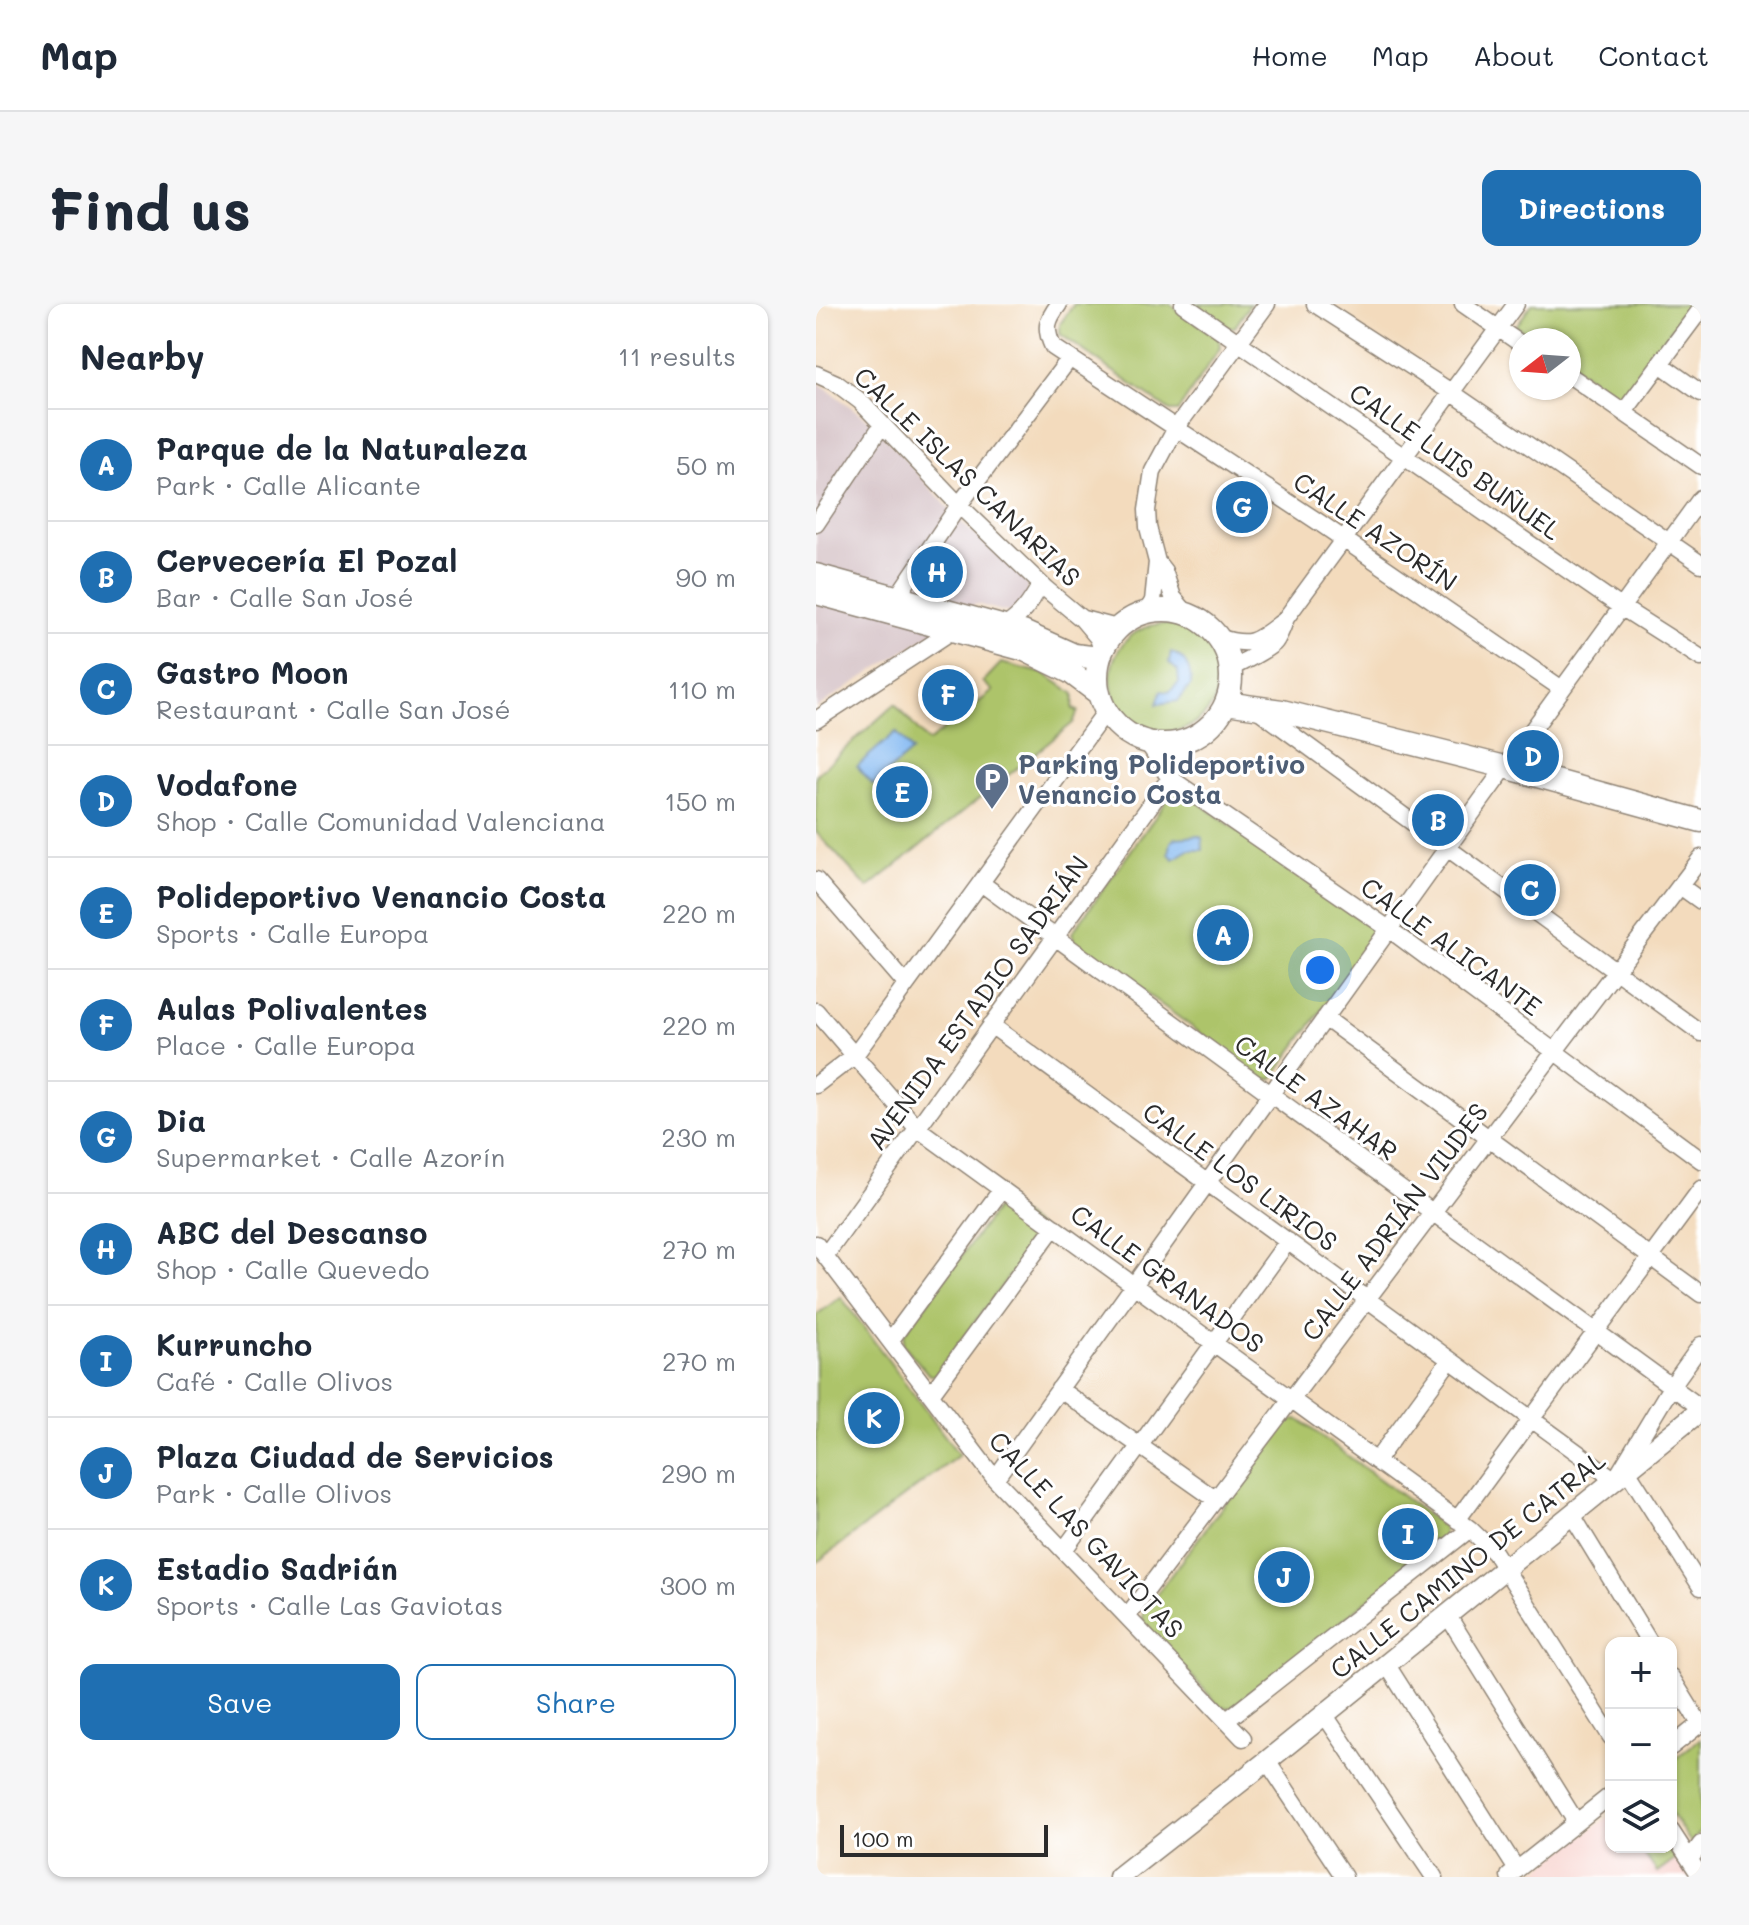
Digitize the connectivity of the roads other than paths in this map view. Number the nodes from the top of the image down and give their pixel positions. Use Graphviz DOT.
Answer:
graph roads {
  1 [pos="1059,304"];
  2 [pos="1183,304"];
  3 [pos="1267,304"];
  4 [pos="1315,304"];
  5 [pos="1463,304"];
  6 [pos="1516,304"];
  7 [pos="1701,309"];
  8 [pos="1498,328"];
  9 [pos="1509,336"];
  10 [pos="1239,343"];
  11 [pos="1070,358"];
  12 [pos="1660,364"];
  13 [pos="816,374"];
  14 [pos="1581,383"];
  15 [pos="1451,392"];
  16 [pos="1701,393"];
  17 [pos="1624,412"];
  18 [pos="882,425"];
  19 [pos="1176,428"];
  20 [pos="1404,456"];
  21 [pos="1701,466"];
  22 [pos="1701,498"];
  23 [pos="959,505"];
  24 [pos="816,524"];
  25 [pos="1344,539"];
  26 [pos="1668,542"];
  27 [pos="1157,562"];
  28 [pos="1701,564"];
  29 [pos="816,575"];
  30 [pos="1041,584"];
  31 [pos="816,593"];
  32 [pos="897,597"];
  33 [pos="1621,607"];
  34 [pos="1146,612"];
  35 [pos="1187,614"];
  36 [pos="1286,618"];
  37 [pos="1082,619"];
  38 [pos="1004,627"];
  39 [pos="1117,628"];
  40 [pos="955,629"];
  41 [pos="1218,637"];
  42 [pos="1100,655"];
  43 [pos="1701,658"];
  44 [pos="1229,685"];
  45 [pos="1562,689"];
  46 [pos="1102,702"];
  47 [pos="1256,708"];
  48 [pos="1282,711"];
  49 [pos="816,720"];
  50 [pos="1146,742"];
  51 [pos="1183,742"];
  52 [pos="1505,767"];
  53 [pos="1170,778"];
  54 [pos="1701,821"];
  55 [pos="1448,846"];
  56 [pos="1701,858"];
  57 [pos="816,880"];
  58 [pos="981,883"];
  59 [pos="1680,886"];
  60 [pos="1701,901"];
  61 [pos="1389,929"];
  62 [pos="1055,937"];
  63 [pos="1616,971"];
  64 [pos="906,984"];
  65 [pos="816,1011"];
  66 [pos="1325,1018"];
  67 [pos="991,1025"];
  68 [pos="1701,1033"];
  69 [pos="1555,1052"];
  70 [pos="855,1055"];
  71 [pos="816,1085"];
  72 [pos="1270,1094"];
  73 [pos="917,1128"];
  74 [pos="1489,1138"];
  75 [pos="1701,1160"];
  76 [pos="1207,1182"];
  77 [pos="1002,1189"];
  78 [pos="1701,1189"];
  79 [pos="1433,1213"];
  80 [pos="1054,1227"];
  81 [pos="1288,1241"];
  82 [pos="820,1250"];
  83 [pos="1651,1257"];
  84 [pos="1134,1284"];
  85 [pos="1701,1294"];
  86 [pos="1367,1299"];
  87 [pos="1596,1332"];
  88 [pos="890,1341"];
  89 [pos="1214,1343"];
  90 [pos="1701,1345"];
  91 [pos="1450,1360"];
  92 [pos="1671,1387"];
  93 [pos="1059,1389"];
  94 [pos="931,1394"];
  95 [pos="1291,1399"];
  96 [pos="1701,1409"];
  97 [pos="1531,1419"];
  98 [pos="1140,1446"];
  99 [pos="1376,1461"];
  100 [pos="1621,1475"];
  101 [pos="995,1479"];
  102 [pos="1215,1499"];
  103 [pos="1572,1515"];
  104 [pos="1463,1524"];
  105 [pos="1064,1550"];
  106 [pos="1696,1568"];
  107 [pos="1506,1569"];
  108 [pos="1701,1587"];
  109 [pos="1128,1615"];
  110 [pos="1448,1616"];
  111 [pos="1646,1637"];
  112 [pos="1387,1665"];
  113 [pos="1677,1687"];
  114 [pos="1324,1714"];
  115 [pos="1227,1720"];
  116 [pos="1700,1724"];
  117 [pos="1605,1727"];
  118 [pos="1243,1738"];
  119 [pos="1677,1742"];
  120 [pos="1267,1761"];
  121 [pos="1605,1800"];
  122 [pos="1576,1822"];
  123 [pos="1677,1840"];
  124 [pos="1701,1844"];
  125 [pos="1690,1859"];
  126 [pos="1512,1874"];
  127 [pos="1119,1877"];
  128 [pos="1344,1877"];
  129 [pos="1434,1877"];
  130 [pos="1701,1877"];
  1 -- 11 [label="street, CALLE AZORÍN"];
  2 -- 10 [label="street, CALLE LUIS BUÑUEL"];
  3 -- 10 [label="street"];
  4 -- 15 [label="street"];
  5 -- 8 [label="street"];
  6 -- 8 [label="street"];
  7 -- 12 [label="street"];
  8 -- 9 [label="street"];
  8 -- 15 [label="street"];
  10 -- 19 [label="street"];
  10 -- 20 [label="street, CALLE LUIS BUÑUEL"];
  11 -- 19 [label="street, CALLE AZORÍN"];
  11 -- 23 [label="street"];
  12 -- 16 [label="street"];
  12 -- 17 [label="street"];
  13 -- 18 [label="street, CALLE ISLAS CANARIAS"];
  14 -- 17 [label="street"];
  15 -- 20 [label="street"];
  15 -- 26 [label="street"];
  17 -- 21 [label="street"];
  18 -- 23 [label="street, CALLE ISLAS CANARIAS"];
  18 -- 24 [label="street"];
  19 -- 25 [label="street, CALLE AZORÍN"];
  19 -- 27 [label="street"];
  20 -- 25 [label="street"];
  20 -- 33 [label="street, CALLE LUIS BUÑUEL"];
  22 -- 26 [label="street"];
  23 -- 30 [label="street, CALLE ISLAS CANARIAS"];
  23 -- 32 [label="street"];
  25 -- 36 [label="street"];
  25 -- 45 [label="street, CALLE AZORÍN"];
  26 -- 28 [label="street"];
  26 -- 33 [label="street"];
  27 -- 34 [label="street"];
  27 -- 35 [label="street"];
  29 -- 32 [label="main road"];
  30 -- 37 [label="street, CALLE ISLAS CANARIAS"];
  30 -- 38 [label="street"];
  31 -- 40 [label="main road"];
  32 -- 38 [label="main road"];
  33 -- 43 [label="street, CALLE LUIS BUÑUEL"];
  33 -- 45 [label="street"];
  34 -- 35 [label="main road"];
  34 -- 39 [label="main road"];
  35 -- 41 [label="main road"];
  36 -- 41 [label="street"];
  36 -- 44 [label="street"];
  37 -- 39 [label="street, CALLE ISLAS CANARIAS"];
  37 -- 42 [label="street, CALLE ISLAS CANARIAS"];
  38 -- 42 [label="main road"];
  39 -- 42 [label="main road"];
  40 -- 46 [label="main road"];
  40 -- 49 [label="street"];
  41 -- 44 [label="main road"];
  42 -- 46 [label="main road"];
  44 -- 47 [label="main road"];
  44 -- 48 [label="main road"];
  44 -- 51 [label="main road"];
  45 -- 52 [label="street"];
  46 -- 50 [label="main road"];
  46 -- 58 [label="street"];
  47 -- 48 [label="main road"];
  47 -- 55 [label="street"];
  48 -- 52 [label="main road"];
  50 -- 51 [label="main road"];
  50 -- 53 [label="street"];
  51 -- 53 [label="street, AVENIDA ESTADIO SADRIÁN"];
  52 -- 54 [label="main road"];
  52 -- 55 [label="street"];
  53 -- 61 [label="street, CALLE ALICANTE"];
  53 -- 62 [label="street, AVENIDA ESTADIO SADRIÁN"];
  55 -- 61 [label="street"];
  55 -- 63 [label="street"];
  56 -- 59 [label="street, CALLE ADRIÁN VIUDES"];
  57 -- 64 [label="street"];
  58 -- 62 [label="street, CALLE AZAHAR"];
  58 -- 64 [label="street"];
  59 -- 60 [label="street"];
  59 -- 63 [label="street, CALLE ADRIÁN VIUDES"];
  61 -- 66 [label="street"];
  61 -- 69 [label="street, CALLE ALICANTE"];
  62 -- 67 [label="street, AVENIDA ESTADIO SADRIÁN"];
  62 -- 72 [label="street, CALLE AZAHAR"];
  63 -- 68 [label="street"];
  63 -- 69 [label="street, CALLE ADRIÁN VIUDES"];
  64 -- 70 [label="street"];
  65 -- 70 [label="street, CALLE GRANADOS"];
  66 -- 72 [label="street"];
  66 -- 74 [label="street"];
  67 -- 73 [label="street, AVENIDA ESTADIO SADRIÁN"];
  67 -- 76 [label="street, CALLE LOS LIRIOS"];
  69 -- 74 [label="street, CALLE ADRIÁN VIUDES"];
  69 -- 75 [label="street, CALLE ALICANTE"];
  70 -- 71 [label="street"];
  70 -- 73 [label="street, CALLE GRANADOS"];
  72 -- 76 [label="street"];
  72 -- 79 [label="street, CALLE AZAHAR"];
  73 -- 77 [label="street, CALLE GRANADOS"];
  73 -- 82 [label="street, AVENIDA ESTADIO SADRIÁN"];
  74 -- 79 [label="street, CALLE ADRIÁN VIUDES"];
  74 -- 83 [label="street"];
  76 -- 81 [label="street, CALLE LOS LIRIOS"];
  76 -- 84 [label="street"];
  77 -- 80 [label="street, CALLE GRANADOS"];
  77 -- 88 [label="street"];
  78 -- 83 [label="street"];
  79 -- 86 [label="street, CALLE ADRIÁN VIUDES"];
  79 -- 87 [label="street, CALLE AZAHAR"];
  80 -- 84 [label="street, CALLE GRANADOS"];
  80 -- 94 [label="street"];
  81 -- 86 [label="street, CALLE LOS LIRIOS"];
  81 -- 89 [label="street"];
  82 -- 88 [label="street, CALLE LAS GAVIOTAS"];
  83 -- 85 [label="street"];
  83 -- 87 [label="street"];
  84 -- 89 [label="street, CALLE GRANADOS"];
  84 -- 93 [label="street"];
  86 -- 91 [label="street, CALLE LOS LIRIOS"];
  86 -- 95 [label="street, CALLE ADRIÁN VIUDES"];
  87 -- 92 [label="street, CALLE AZAHAR"];
  87 -- 97 [label="street"];
  88 -- 94 [label="street, CALLE LAS GAVIOTAS"];
  89 -- 95 [label="street, CALLE GRANADOS"];
  89 -- 98 [label="street"];
  90 -- 92 [label="street"];
  91 -- 97 [label="street, CALLE LOS LIRIOS"];
  91 -- 99 [label="street"];
  92 -- 96 [label="street, CALLE AZAHAR"];
  92 -- 100 [label="street"];
  93 -- 98 [label="street"];
  93 -- 101 [label="street"];
  94 -- 101 [label="street, CALLE LAS GAVIOTAS"];
  95 -- 99 [label="street, CALLE GRANADOS"];
  95 -- 102 [label="street, CALLE ADRIÁN VIUDES"];
  96 -- 100 [label="street, CALLE CAMINO DE CATRAL"];
  97 -- 100 [label="street, CALLE LOS LIRIOS"];
  97 -- 104 [label="street"];
  98 -- 102 [label="street"];
  98 -- 105 [label="street"];
  99 -- 104 [label="street, CALLE GRANADOS"];
  100 -- 103 [label="street, CALLE CAMINO DE CATRAL"];
  100 -- 106 [label="street"];
  101 -- 105 [label="street, CALLE LAS GAVIOTAS"];
  102 -- 109 [label="street, CALLE ADRIÁN VIUDES"];
  103 -- 107 [label="street, CALLE CAMINO DE CATRAL"];
  103 -- 111 [label="street"];
  104 -- 107 [label="street, CALLE GRANADOS"];
  104 -- 115 [label="street"];
  105 -- 109 [label="street, CALLE LAS GAVIOTAS"];
  106 -- 108 [label="street"];
  107 -- 110 [label="street, CALLE CAMINO DE CATRAL"];
  107 -- 117 [label="street, CALLE GRANADOS"];
  109 -- 115 [label="street, CALLE LAS GAVIOTAS"];
  110 -- 112 [label="street, CALLE CAMINO DE CATRAL"];
  110 -- 122 [label="street"];
  112 -- 114 [label="street, CALLE CAMINO DE CATRAL"];
  112 -- 126 [label="street"];
  113 -- 116 [label="street"];
  114 -- 120 [label="street, CALLE CAMINO DE CATRAL"];
  114 -- 129 [label="street"];
  115 -- 118 [label="street, CALLE LAS GAVIOTAS"];
  116 -- 119 [label="street"];
  120 -- 127 [label="street, CALLE CAMINO DE CATRAL"];
  120 -- 128 [label="street"];
  121 -- 122 [label="street"];
  122 -- 126 [label="street"];
  123 -- 125 [label="street"];
  124 -- 125 [label="street"];
  125 -- 130 [label="street"];
}
